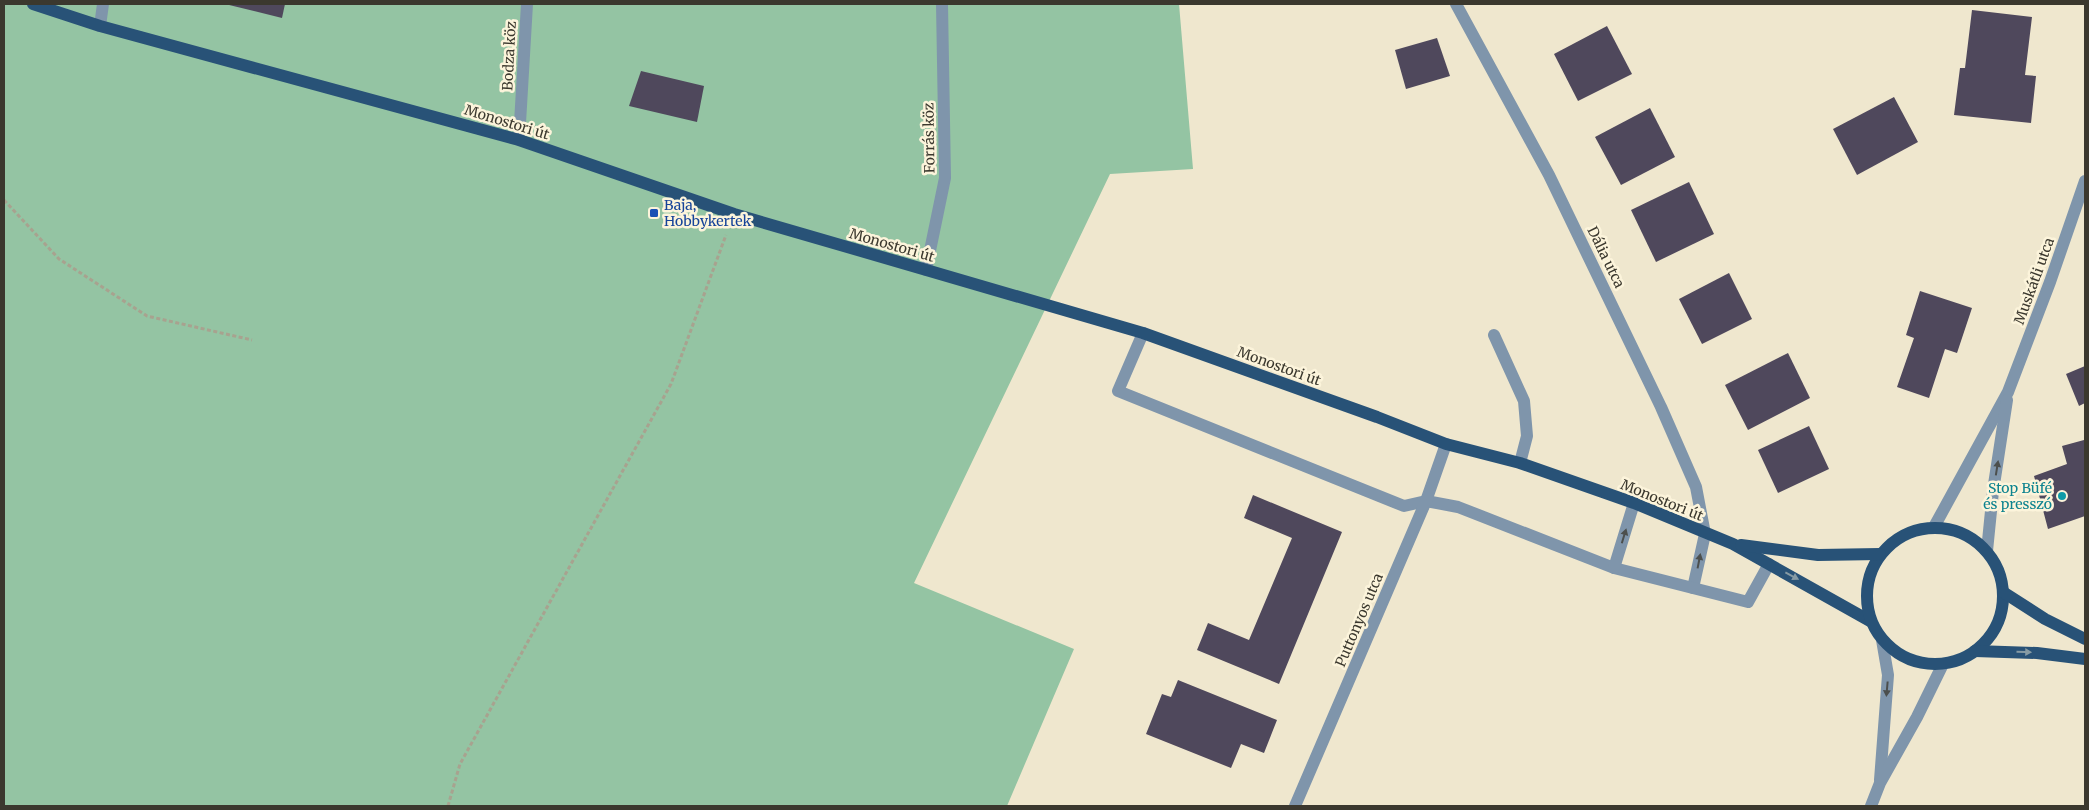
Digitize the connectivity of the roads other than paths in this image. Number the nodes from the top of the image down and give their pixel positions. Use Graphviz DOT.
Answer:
graph roads {
  1 [pos="33,4"];
  2 [pos="103,4"];
  3 [pos="527,4"];
  4 [pos="942,4"];
  5 [pos="1456,4"];
  6 [pos="100,26"];
  7 [pos="520,140"];
  8 [pos="2085,181"];
  9 [pos="926,270"];
  10 [pos="1143,334"];
  11 [pos="1494,335"];
  12 [pos="2008,392"];
  13 [pos="1446,444"];
  14 [pos="1520,463"];
  15 [pos="1426,501"];
  16 [pos="1634,503"];
  17 [pos="1934,527"];
  18 [pos="1705,534"];
  19 [pos="1733,544"];
  20 [pos="1987,551"];
  21 [pos="1880,554"];
  22 [pos="1769,564"];
  23 [pos="1614,568"];
  24 [pos="1693,588"];
  25 [pos="2003,592"];
  26 [pos="1870,621"];
  27 [pos="2085,639"];
  28 [pos="1882,640"];
  29 [pos="1975,651"];
  30 [pos="2085,659"];
  31 [pos="1943,664"];
  32 [pos="1880,783"];
  33 [pos="1295,806"];
  34 [pos="1871,806"];
  1 -- 6 [label="main road, Monostori út"];
  2 -- 6 [label="street"];
  3 -- 7 [label="street, Bodza köz"];
  4 -- 9 [label="street, Forrás köz"];
  5 -- 18 [label="street, Dália utca"];
  6 -- 7 [label="main road, Monostori út"];
  7 -- 9 [label="main road, Monostori út"];
  8 -- 12 [label="street, Muskátli utca"];
  9 -- 10 [label="main road, Monostori út"];
  10 -- 13 [label="main road, Monostori út"];
  10 -- 15 [label="street"];
  11 -- 14 [label="street"];
  12 -- 17 [label="street, Muskátli utca"];
  20 -- 12 [label="street, Muskátli utca, one-way"];
  13 -- 14 [label="main road, Monostori út"];
  13 -- 15 [label="street, Puttonyos utca"];
  14 -- 16 [label="main road, Monostori út"];
  15 -- 23 [label="street"];
  15 -- 33 [label="street, Puttonyos utca"];
  16 -- 18 [label="main road, Monostori út"];
  23 -- 16 [label="street, one-way"];
  17 -- 20 [label="main road"];
  17 -- 21 [label="main road"];
  18 -- 19 [label="main road, Monostori út"];
  24 -- 18 [label="street, one-way"];
  19 -- 21 [label="main road, Monostori út"];
  19 -- 22 [label="main road, Monostori út"];
  20 -- 25 [label="main road"];
  21 -- 26 [label="main road"];
  22 -- 24 [label="street"];
  22 -- 26 [label="main road, Monostori út, one-way"];
  23 -- 24 [label="street"];
  25 -- 27 [label="main road"];
  25 -- 29 [label="main road"];
  26 -- 28 [label="main road"];
  28 -- 31 [label="main road"];
  28 -- 32 [label="street, one-way"];
  29 -- 30 [label="main road, one-way"];
  29 -- 31 [label="main road"];
  31 -- 32 [label="street"];
  32 -- 34 [label="street"];
}
